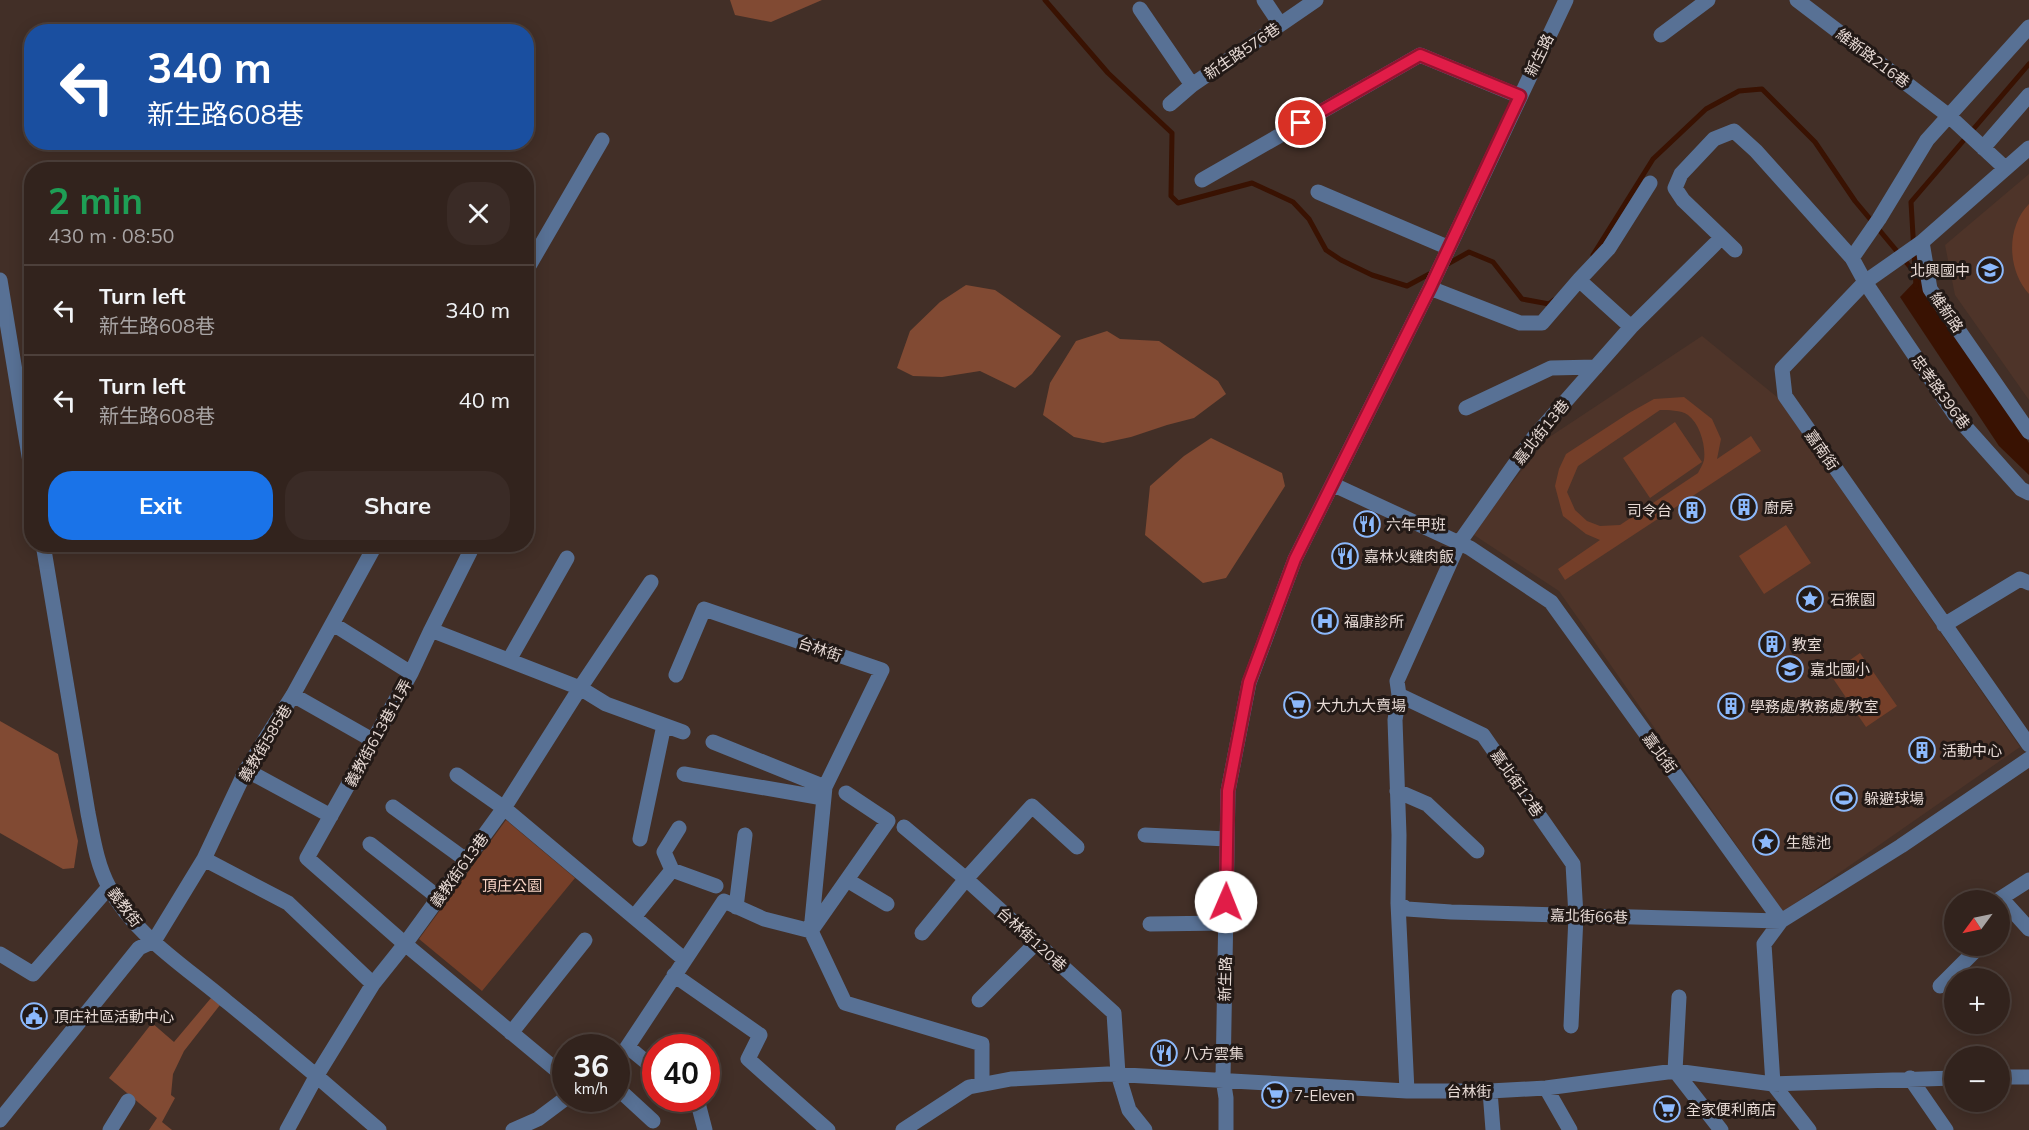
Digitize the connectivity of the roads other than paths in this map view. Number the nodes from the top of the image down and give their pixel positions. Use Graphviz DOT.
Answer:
graph roads {
  1 [pos="1264,0"];
  2 [pos="1316,0"];
  3 [pos="1566,0"];
  4 [pos="1708,0"];
  5 [pos="1797,0"];
  6 [pos="1140,9"];
  7 [pos="1280,24"];
  8 [pos="2029,27"];
  9 [pos="1661,35"];
  10 [pos="1192,85"];
  11 [pos="2029,95"];
  12 [pos="1520,96"];
  13 [pos="1170,104"];
  14 [pos="1949,116"];
  15 [pos="602,140"];
  16 [pos="1983,148"];
  17 [pos="2029,148"];
  18 [pos="2005,168"];
  19 [pos="1202,180"];
  20 [pos="1650,183"];
  21 [pos="1318,192"];
  22 [pos="1922,242"];
  23 [pos="1715,244"];
  24 [pos="1447,248"];
  25 [pos="1735,250"];
  26 [pos="534,258"];
  27 [pos="1852,258"];
  28 [pos="0,280"];
  29 [pos="1579,280"];
  30 [pos="1865,282"];
  31 [pos="1430,288"];
  32 [pos="1632,327"];
  33 [pos="1596,367"];
  34 [pos="1466,408"];
  35 [pos="24,426"];
  36 [pos="2029,432"];
  37 [pos="1334,485"];
  38 [pos="2029,493"];
  39 [pos="1459,543"];
  40 [pos="44,552"];
  41 [pos="372,552"];
  42 [pos="470,552"];
  43 [pos="567,558"];
  44 [pos="651,582"];
  45 [pos="2029,583"];
  46 [pos="333,624"];
  47 [pos="1944,625"];
  48 [pos="431,630"];
  49 [pos="508,660"];
  50 [pos="411,673"];
  51 [pos="676,675"];
  52 [pos="580,688"];
  53 [pos="1400,695"];
  54 [pos="293,696"];
  55 [pos="664,725"];
  56 [pos="683,732"];
  57 [pos="374,741"];
  58 [pos="713,742"];
  59 [pos="2029,745"];
  60 [pos="2029,759"];
  61 [pos="246,770"];
  62 [pos="684,774"];
  63 [pos="457,775"];
  64 [pos="1397,791"];
  65 [pos="824,792"];
  66 [pos="846,793"];
  67 [pos="393,807"];
  68 [pos="504,808"];
  69 [pos="331,816"];
  70 [pos="904,827"];
  71 [pos="679,828"];
  72 [pos="745,835"];
  73 [pos="1145,836"];
  74 [pos="640,839"];
  75 [pos="1227,839"];
  76 [pos="370,844"];
  77 [pos="1077,847"];
  78 [pos="1477,851"];
  79 [pos="204,859"];
  80 [pos="466,860"];
  81 [pos="672,870"];
  82 [pos="966,879"];
  83 [pos="847,880"];
  84 [pos="2029,880"];
  85 [pos="716,886"];
  86 [pos="109,887"];
  87 [pos="2010,892"];
  88 [pos="439,898"];
  89 [pos="1398,903"];
  90 [pos="887,904"];
  91 [pos="736,907"];
  92 [pos="2010,910"];
  93 [pos="1576,916"];
  94 [pos="634,917"];
  95 [pos="1781,921"];
  96 [pos="1226,923"];
  97 [pos="1150,924"];
  98 [pos="2029,929"];
  99 [pos="811,931"];
  100 [pos="922,933"];
  101 [pos="585,940"];
  102 [pos="154,941"];
  103 [pos="1036,943"];
  104 [pos="405,944"];
  105 [pos="0,954"];
  106 [pos="1970,956"];
  107 [pos="685,960"];
  108 [pos="674,975"];
  109 [pos="373,984"];
  110 [pos="1940,986"];
  111 [pos="1679,997"];
  112 [pos="979,1000"];
  113 [pos="1571,1026"];
  114 [pos="512,1033"];
  115 [pos="630,1044"];
  116 [pos="630,1049"];
  117 [pos="642,1058"];
  118 [pos="552,1066"];
  119 [pos="1675,1071"];
  120 [pos="1118,1074"];
  121 [pos="317,1075"];
  122 [pos="2010,1077"];
  123 [pos="2029,1077"];
  124 [pos="1910,1078"];
  125 [pos="1944,1078"];
  126 [pos="1223,1079"];
  127 [pos="982,1084"];
  128 [pos="1773,1084"];
  129 [pos="1546,1088"];
  130 [pos="1407,1091"];
  131 [pos="1490,1091"];
  132 [pos="630,1099"];
  133 [pos="128,1101"];
  134 [pos="552,1108"];
  135 [pos="700,1112"];
  136 [pos="0,1120"];
  137 [pos="653,1120"];
  138 [pos="118,1127"];
  139 [pos="909,1129"];
  140 [pos="287,1130"];
  141 [pos="379,1130"];
  142 [pos="513,1130"];
  143 [pos="705,1130"];
  144 [pos="828,1130"];
  145 [pos="1145,1130"];
  146 [pos="1227,1130"];
  147 [pos="1492,1130"];
  148 [pos="1570,1130"];
  149 [pos="1721,1130"];
  150 [pos="1809,1130"];
  151 [pos="1946,1130"];
  1 -- 7 [label="street"];
  2 -- 7 [label="street, 新生路576巷"];
  3 -- 12 [label="street, 新生路"];
  4 -- 9 [label="street"];
  5 -- 14 [label="street, 維新路216巷"];
  6 -- 10 [label="street"];
  7 -- 10 [label="street, 新生路576巷"];
  8 -- 14 [label="street"];
  10 -- 13 [label="street, 新生路576巷"];
  11 -- 16 [label="street"];
  12 -- 19 [label="street"];
  12 -- 24 [label="street, 新生路"];
  14 -- 16 [label="street, 維新路216巷"];
  14 -- 27 [label="street"];
  15 -- 26 [label="street"];
  16 -- 18 [label="street"];
  17 -- 18 [label="street"];
  18 -- 22 [label="street"];
  20 -- 29 [label="street"];
  21 -- 24 [label="street"];
  22 -- 30 [label="street, 嘉南街"];
  22 -- 36 [label="street, 維新路"];
  23 -- 32 [label="street, 嘉北街13巷"];
  24 -- 31 [label="street, 新生路"];
  25 -- 27 [label="street, 忠孝路396巷"];
  27 -- 30 [label="street, 忠孝路396巷"];
  28 -- 35 [label="street"];
  29 -- 31 [label="street"];
  29 -- 32 [label="street"];
  30 -- 38 [label="street, 忠孝路396巷"];
  30 -- 47 [label="street, 嘉南街"];
  31 -- 37 [label="street, 新生路"];
  32 -- 33 [label="street, 嘉北街13巷"];
  33 -- 34 [label="street"];
  33 -- 39 [label="street, 嘉北街13巷"];
  37 -- 39 [label="street, 嘉北街"];
  37 -- 75 [label="street, 新生路"];
  39 -- 53 [label="street"];
  39 -- 95 [label="street, 嘉北街"];
  40 -- 86 [label="street, 義教街"];
  41 -- 46 [label="street, 義教街585巷"];
  42 -- 48 [label="street, 義教街613巷11弄"];
  43 -- 49 [label="street"];
  44 -- 52 [label="street, 義教街613巷"];
  45 -- 47 [label="street"];
  46 -- 50 [label="street"];
  46 -- 54 [label="street, 義教街585巷"];
  47 -- 59 [label="street, 嘉南街"];
  48 -- 49 [label="street"];
  48 -- 50 [label="street, 義教街613巷11弄"];
  49 -- 52 [label="street"];
  50 -- 57 [label="street, 義教街613巷11弄"];
  51 -- 65 [label="street, 台林街"];
  52 -- 55 [label="street"];
  52 -- 68 [label="street, 義教街613巷"];
  53 -- 64 [label="street"];
  53 -- 93 [label="street, 嘉北街12巷"];
  54 -- 57 [label="street"];
  54 -- 61 [label="street, 義教街585巷"];
  55 -- 56 [label="street"];
  55 -- 74 [label="street"];
  57 -- 69 [label="street, 義教街613巷11弄"];
  58 -- 65 [label="street"];
  60 -- 95 [label="street"];
  61 -- 69 [label="street"];
  61 -- 79 [label="street, 義教街585巷"];
  62 -- 65 [label="street"];
  63 -- 68 [label="street"];
  64 -- 78 [label="street"];
  64 -- 89 [label="street"];
  65 -- 99 [label="street, 台林街"];
  66 -- 83 [label="street"];
  67 -- 80 [label="street"];
  68 -- 80 [label="street, 義教街613巷"];
  68 -- 94 [label="street"];
  69 -- 104 [label="street, 義教街613巷11弄"];
  70 -- 82 [label="street, 台林街120巷"];
  71 -- 81 [label="street"];
  72 -- 91 [label="street"];
  73 -- 75 [label="street"];
  75 -- 96 [label="street, 新生路"];
  76 -- 88 [label="street"];
  77 -- 82 [label="street"];
  79 -- 102 [label="street, 義教街585巷"];
  79 -- 109 [label="street"];
  80 -- 88 [label="street, 義教街613巷"];
  81 -- 85 [label="street"];
  81 -- 94 [label="street"];
  82 -- 100 [label="street"];
  82 -- 103 [label="street, 台林街120巷"];
  83 -- 90 [label="street"];
  83 -- 99 [label="street"];
  84 -- 87 [label="street"];
  86 -- 102 [label="street, 義教街"];
  86 -- 105 [label="street"];
  88 -- 104 [label="street, 義教街613巷"];
  89 -- 93 [label="street, 嘉北街66巷"];
  89 -- 130 [label="street"];
  91 -- 99 [label="street"];
  91 -- 107 [label="street"];
  92 -- 98 [label="street"];
  93 -- 95 [label="street, 嘉北街66巷"];
  93 -- 113 [label="street, 嘉北街12巷"];
  94 -- 107 [label="street"];
  95 -- 128 [label="street"];
  96 -- 97 [label="street"];
  96 -- 126 [label="street, 新生路"];
  99 -- 127 [label="street"];
  101 -- 114 [label="street"];
  102 -- 121 [label="street, 義教街"];
  102 -- 136 [label="street"];
  103 -- 112 [label="street"];
  103 -- 120 [label="street, 台林街120巷"];
  104 -- 109 [label="street, 義教街613巷"];
  104 -- 114 [label="street"];
  106 -- 110 [label="street"];
  107 -- 108 [label="street"];
  108 -- 115 [label="street"];
  108 -- 144 [label="street"];
  109 -- 121 [label="street, 義教街613巷"];
  111 -- 119 [label="street"];
  114 -- 118 [label="street"];
  116 -- 117 [label="street"];
  119 -- 128 [label="street, 台林街"];
  119 -- 129 [label="street, 台林街"];
  119 -- 149 [label="street"];
  120 -- 126 [label="street, 台林街"];
  120 -- 127 [label="street, 台林街"];
  120 -- 145 [label="street, 台林街120巷"];
  121 -- 140 [label="street, 義教街613巷"];
  121 -- 141 [label="street, 義教街"];
  122 -- 123 [label="street"];
  124 -- 125 [label="street, 台林街"];
  124 -- 128 [label="street, 台林街"];
  124 -- 151 [label="street"];
  126 -- 130 [label="street, 台林街"];
  126 -- 146 [label="street, 新生路"];
  127 -- 139 [label="street, 台林街"];
  128 -- 150 [label="street"];
  129 -- 131 [label="street, 台林街"];
  129 -- 148 [label="street"];
  130 -- 131 [label="street, 台林街"];
  131 -- 147 [label="street"];
  132 -- 137 [label="street"];
  133 -- 138 [label="street"];
  134 -- 142 [label="street"];
  135 -- 143 [label="street"];
}
